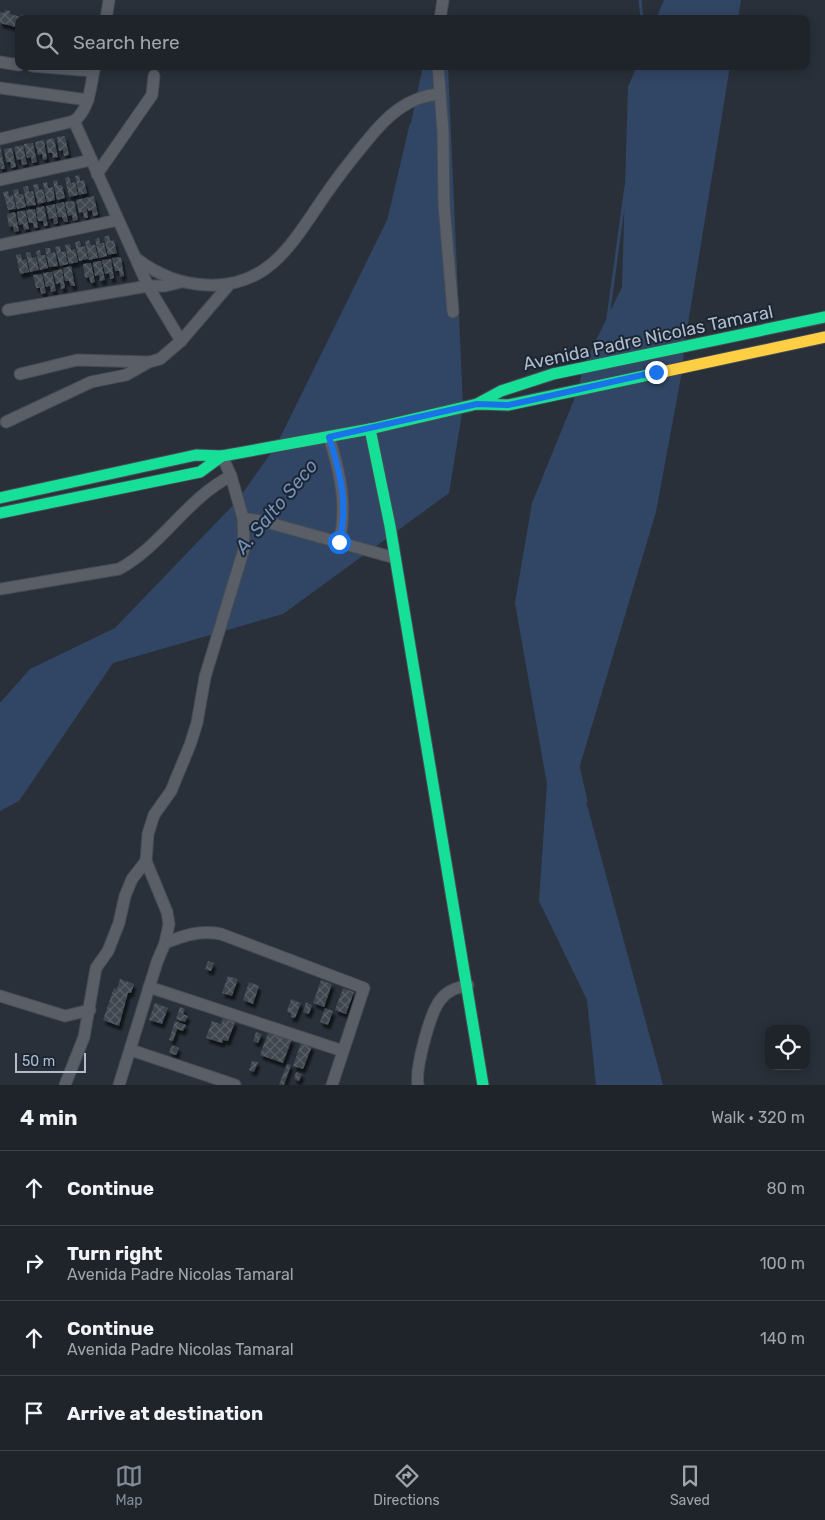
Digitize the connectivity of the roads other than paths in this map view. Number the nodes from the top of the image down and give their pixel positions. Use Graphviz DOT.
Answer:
graph roads {
  1 [pos="109,0"];
  2 [pos="443,0"];
  3 [pos="107,15"];
  4 [pos="441,15"];
  5 [pos="0,62"];
  6 [pos="15,64"];
  7 [pos="94,70"];
  8 [pos="438,70"];
  9 [pos="154,76"];
  10 [pos="0,88"];
  11 [pos="440,94"];
  12 [pos="88,100"];
  13 [pos="74,121"];
  14 [pos="0,139"];
  15 [pos="91,160"];
  16 [pos="97,174"];
  17 [pos="0,180"];
  18 [pos="118,220"];
  19 [pos="0,245"];
  20 [pos="137,259"];
  21 [pos="182,282"];
  22 [pos="148,286"];
  23 [pos="228,286"];
  24 [pos="8,310"];
  25 [pos="453,312"];
  26 [pos="825,317"];
  27 [pos="825,337"];
  28 [pos="181,341"];
  29 [pos="652,354"];
  30 [pos="149,362"];
  31 [pos="656,372"];
  32 [pos="20,374"];
  33 [pos="477,404"];
  34 [pos="6,422"];
  35 [pos="370,429"];
  36 [pos="329,437"];
  37 [pos="222,456"];
  38 [pos="231,476"];
  39 [pos="74,482"];
  40 [pos="0,498"];
  41 [pos="77,498"];
  42 [pos="0,513"];
  43 [pos="244,518"];
  44 [pos="339,542"];
  45 [pos="395,558"];
  46 [pos="0,589"];
  47 [pos="146,861"];
  48 [pos="165,943"];
  49 [pos="468,985"];
  50 [pos="149,987"];
  51 [pos="0,996"];
  52 [pos="90,1010"];
  53 [pos="131,1050"];
  54 [pos="343,1051"];
  55 [pos="66,1085"];
  56 [pos="119,1085"];
  57 [pos="234,1085"];
  58 [pos="332,1085"];
  59 [pos="418,1085"];
  60 [pos="483,1085"];
  1 -- 3 [label="street"];
  2 -- 4 [label="street"];
  5 -- 6 [label="street"];
  7 -- 12 [label="street"];
  8 -- 11 [label="street"];
  9 -- 16 [label="street"];
  10 -- 12 [label="street"];
  11 -- 23 [label="street"];
  11 -- 25 [label="street"];
  12 -- 13 [label="street"];
  13 -- 14 [label="street"];
  13 -- 15 [label="street"];
  15 -- 16 [label="street"];
  15 -- 17 [label="street"];
  16 -- 18 [label="street"];
  18 -- 19 [label="street"];
  18 -- 20 [label="street"];
  20 -- 21 [label="street"];
  20 -- 22 [label="street"];
  21 -- 22 [label="street"];
  21 -- 23 [label="street"];
  22 -- 24 [label="street"];
  22 -- 28 [label="street"];
  23 -- 28 [label="street"];
  26 -- 29 [label="street, Avenida Padre Nicolas Tamaral"];
  27 -- 31 [label="street, Avenida Padre Nicolas Tamaral"];
  28 -- 30 [label="street"];
  29 -- 31 [label="street"];
  29 -- 33 [label="street, Avenida Padre Nicolas Tamaral"];
  30 -- 32 [label="street"];
  30 -- 34 [label="street"];
  31 -- 33 [label="street, Avenida Padre Nicolas Tamaral"];
  33 -- 35 [label="street"];
  35 -- 36 [label="street"];
  35 -- 45 [label="street"];
  36 -- 37 [label="street"];
  36 -- 44 [label="street"];
  37 -- 38 [label="street"];
  37 -- 39 [label="street"];
  37 -- 41 [label="street"];
  38 -- 43 [label="street"];
  38 -- 46 [label="street"];
  39 -- 40 [label="street"];
  39 -- 41 [label="street"];
  41 -- 42 [label="street"];
  43 -- 44 [label="street"];
  43 -- 47 [label="street"];
  44 -- 45 [label="street"];
  45 -- 49 [label="street"];
  47 -- 48 [label="street"];
  47 -- 52 [label="street"];
  48 -- 50 [label="street"];
  48 -- 54 [label="street"];
  49 -- 59 [label="street"];
  49 -- 60 [label="street"];
  50 -- 53 [label="street"];
  50 -- 54 [label="street"];
  51 -- 52 [label="street"];
  52 -- 55 [label="street"];
  53 -- 56 [label="street"];
  53 -- 57 [label="street"];
  54 -- 58 [label="street"];
}
